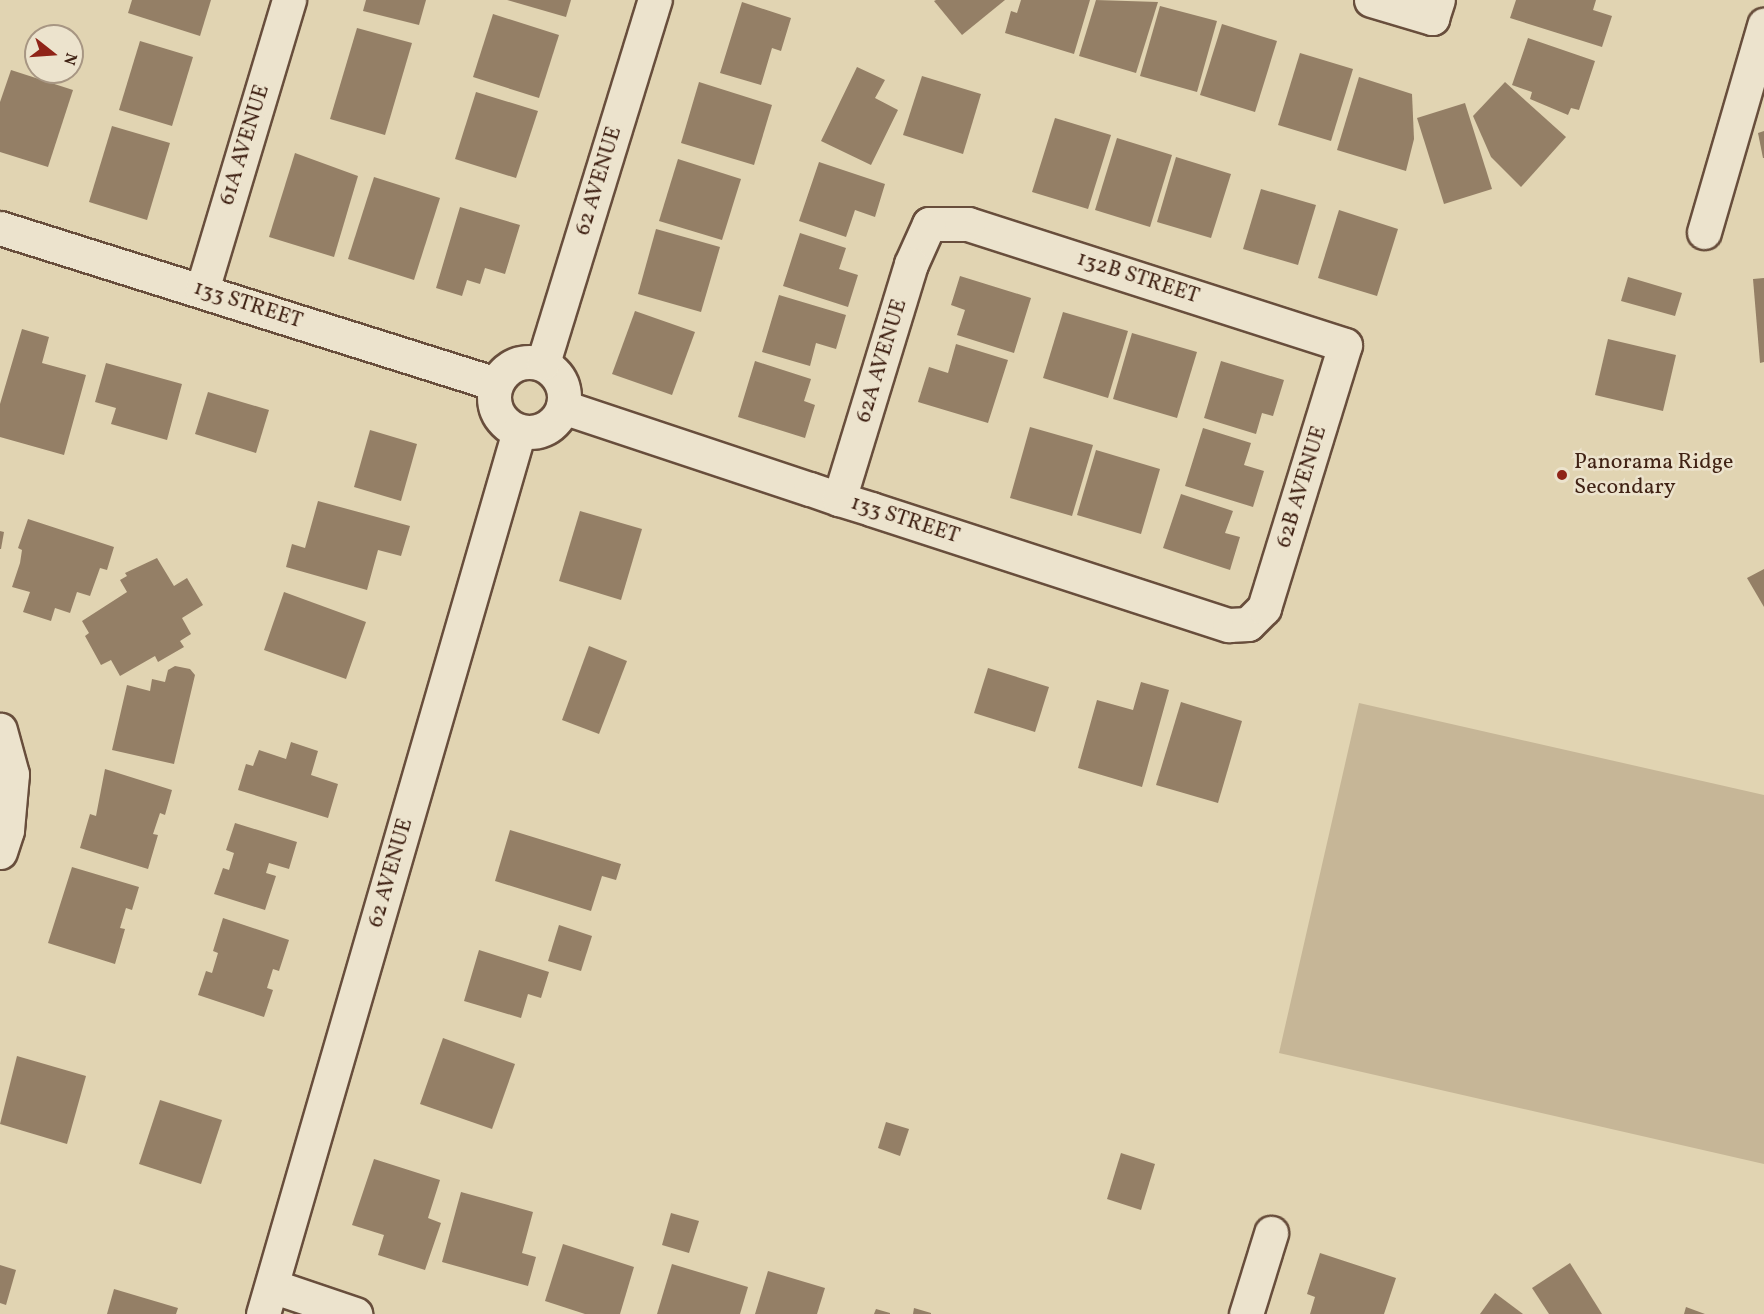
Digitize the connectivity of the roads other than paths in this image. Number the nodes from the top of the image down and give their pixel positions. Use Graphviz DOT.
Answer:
graph roads {
  1 [pos="289,0"];
  2 [pos="655,0"];
  3 [pos="1371,0"];
  4 [pos="1435,9"];
  5 [pos="1764,26"];
  6 [pos="929,224"];
  7 [pos="0,228"];
  8 [pos="1704,232"];
  9 [pos="202,290"];
  10 [pos="1346,345"];
  11 [pos="543,363"];
  12 [pos="496,384"];
  13 [pos="563,407"];
  14 [pos="519,431"];
  15 [pos="839,499"];
  16 [pos="1248,624"];
  17 [pos="0,730"];
  18 [pos="0,852"];
  19 [pos="1271,1233"];
  20 [pos="267,1300"];
  21 [pos="355,1314"];
  22 [pos="1246,1314"];
  1 -- 9 [label="street, 61A AVENUE"];
  2 -- 11 [label="street, 62 AVENUE"];
  3 -- 4 [label="street"];
  5 -- 8 [label="street"];
  6 -- 10 [label="street, 132B STREET"];
  6 -- 15 [label="street, 62A AVENUE"];
  7 -- 9 [label="street, 133 STREET"];
  9 -- 12 [label="street, 133 STREET"];
  10 -- 16 [label="street, 62B AVENUE"];
  11 -- 12 [label="street"];
  11 -- 13 [label="street"];
  12 -- 14 [label="street"];
  13 -- 14 [label="street"];
  13 -- 15 [label="street, 133 STREET"];
  14 -- 20 [label="street, 62 AVENUE"];
  15 -- 16 [label="street, 133 STREET"];
  17 -- 18 [label="street"];
  19 -- 22 [label="street"];
  20 -- 21 [label="street"];
}
